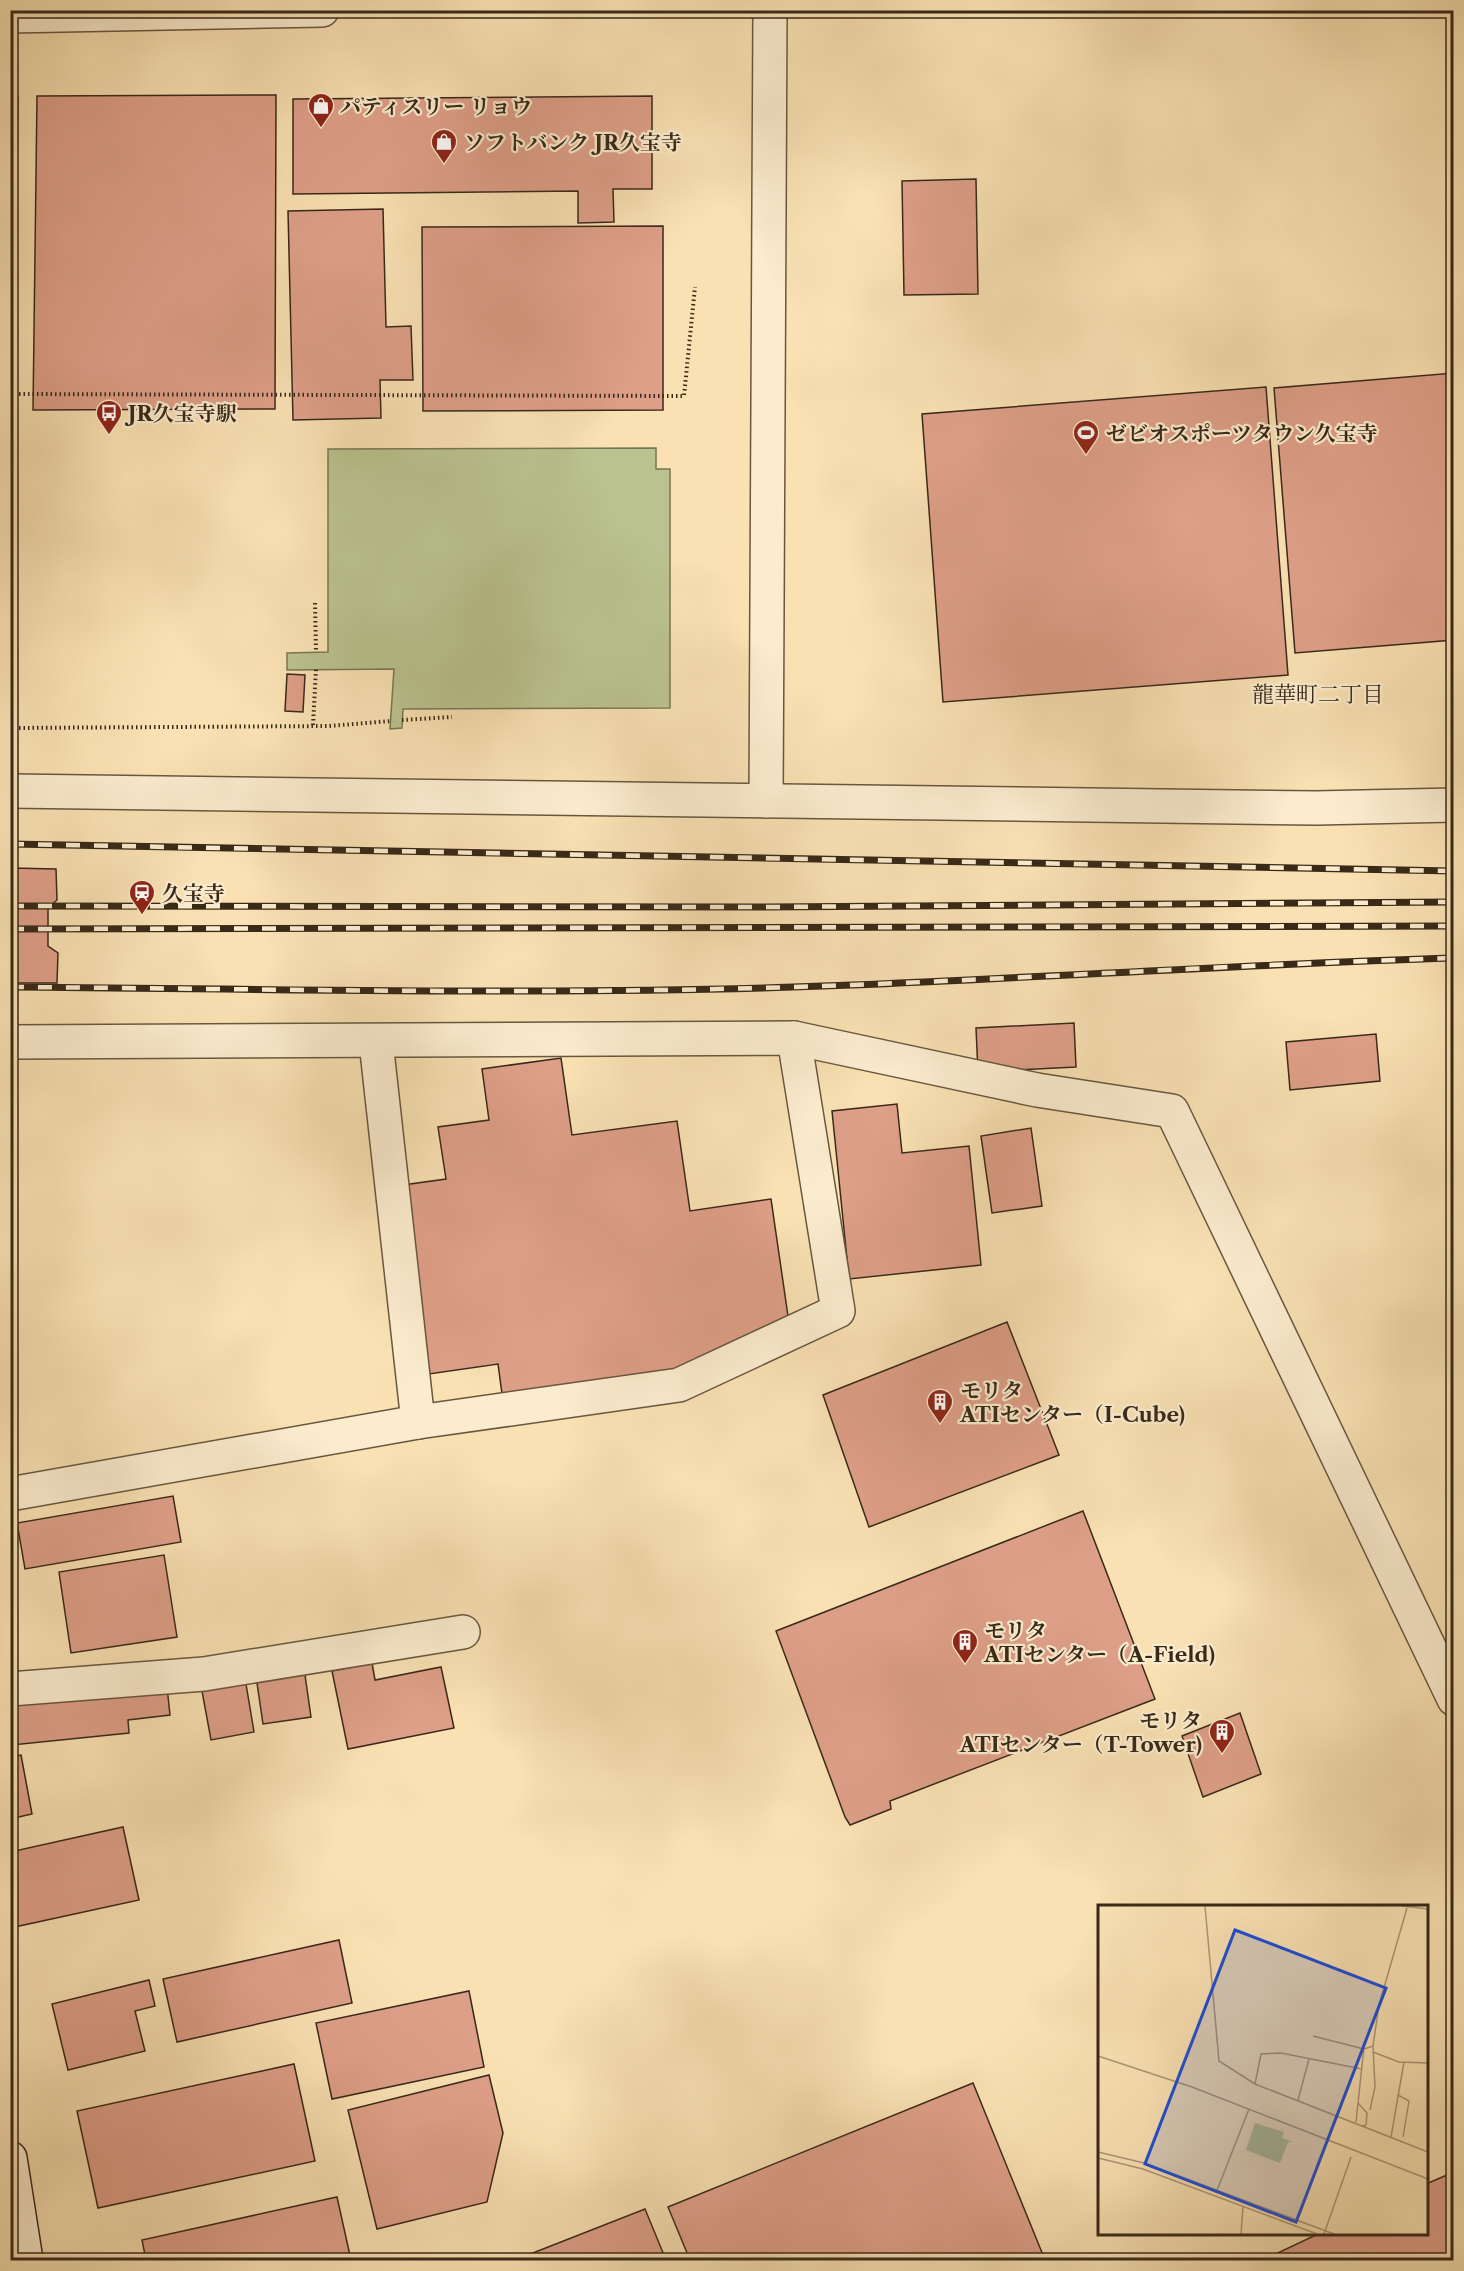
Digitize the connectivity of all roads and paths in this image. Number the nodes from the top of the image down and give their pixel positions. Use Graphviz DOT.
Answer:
graph roads {
  1 [pos="322,10"];
  2 [pos="770,10"];
  3 [pos="10,16"];
  4 [pos="695,286"];
  5 [pos="10,394"];
  6 [pos="315,603"];
  7 [pos="316,652"];
  8 [pos="316,669"];
  9 [pos="452,717"];
  10 [pos="402,720"];
  11 [pos="391,721"];
  12 [pos="313,726"];
  13 [pos="10,728"];
  14 [pos="10,790"];
  15 [pos="766,801"];
  16 [pos="1454,805"];
  17 [pos="794,1038"];
  18 [pos="10,1042"];
  19 [pos="376,1042"];
  20 [pos="418,1422"];
  21 [pos="10,1494"];
  22 [pos="463,1632"];
  23 [pos="10,1689"];
  24 [pos="1454,1699"];
  25 [pos="10,2158"];
  26 [pos="26,2260"];
  1 -- 3 [label="street"];
  2 -- 15 [label="street"];
  4 -- 5 [label="path"];
  6 -- 7 [label="path"];
  8 -- 12 [label="path"];
  9 -- 10 [label="path"];
  11 -- 12 [label="path"];
  12 -- 13 [label="path"];
  14 -- 15 [label="street"];
  15 -- 16 [label="street"];
  17 -- 19 [label="street"];
  17 -- 20 [label="street"];
  17 -- 24 [label="street"];
  18 -- 19 [label="street"];
  19 -- 20 [label="street"];
  20 -- 21 [label="street"];
  22 -- 23 [label="street"];
  25 -- 26 [label="street"];
}
